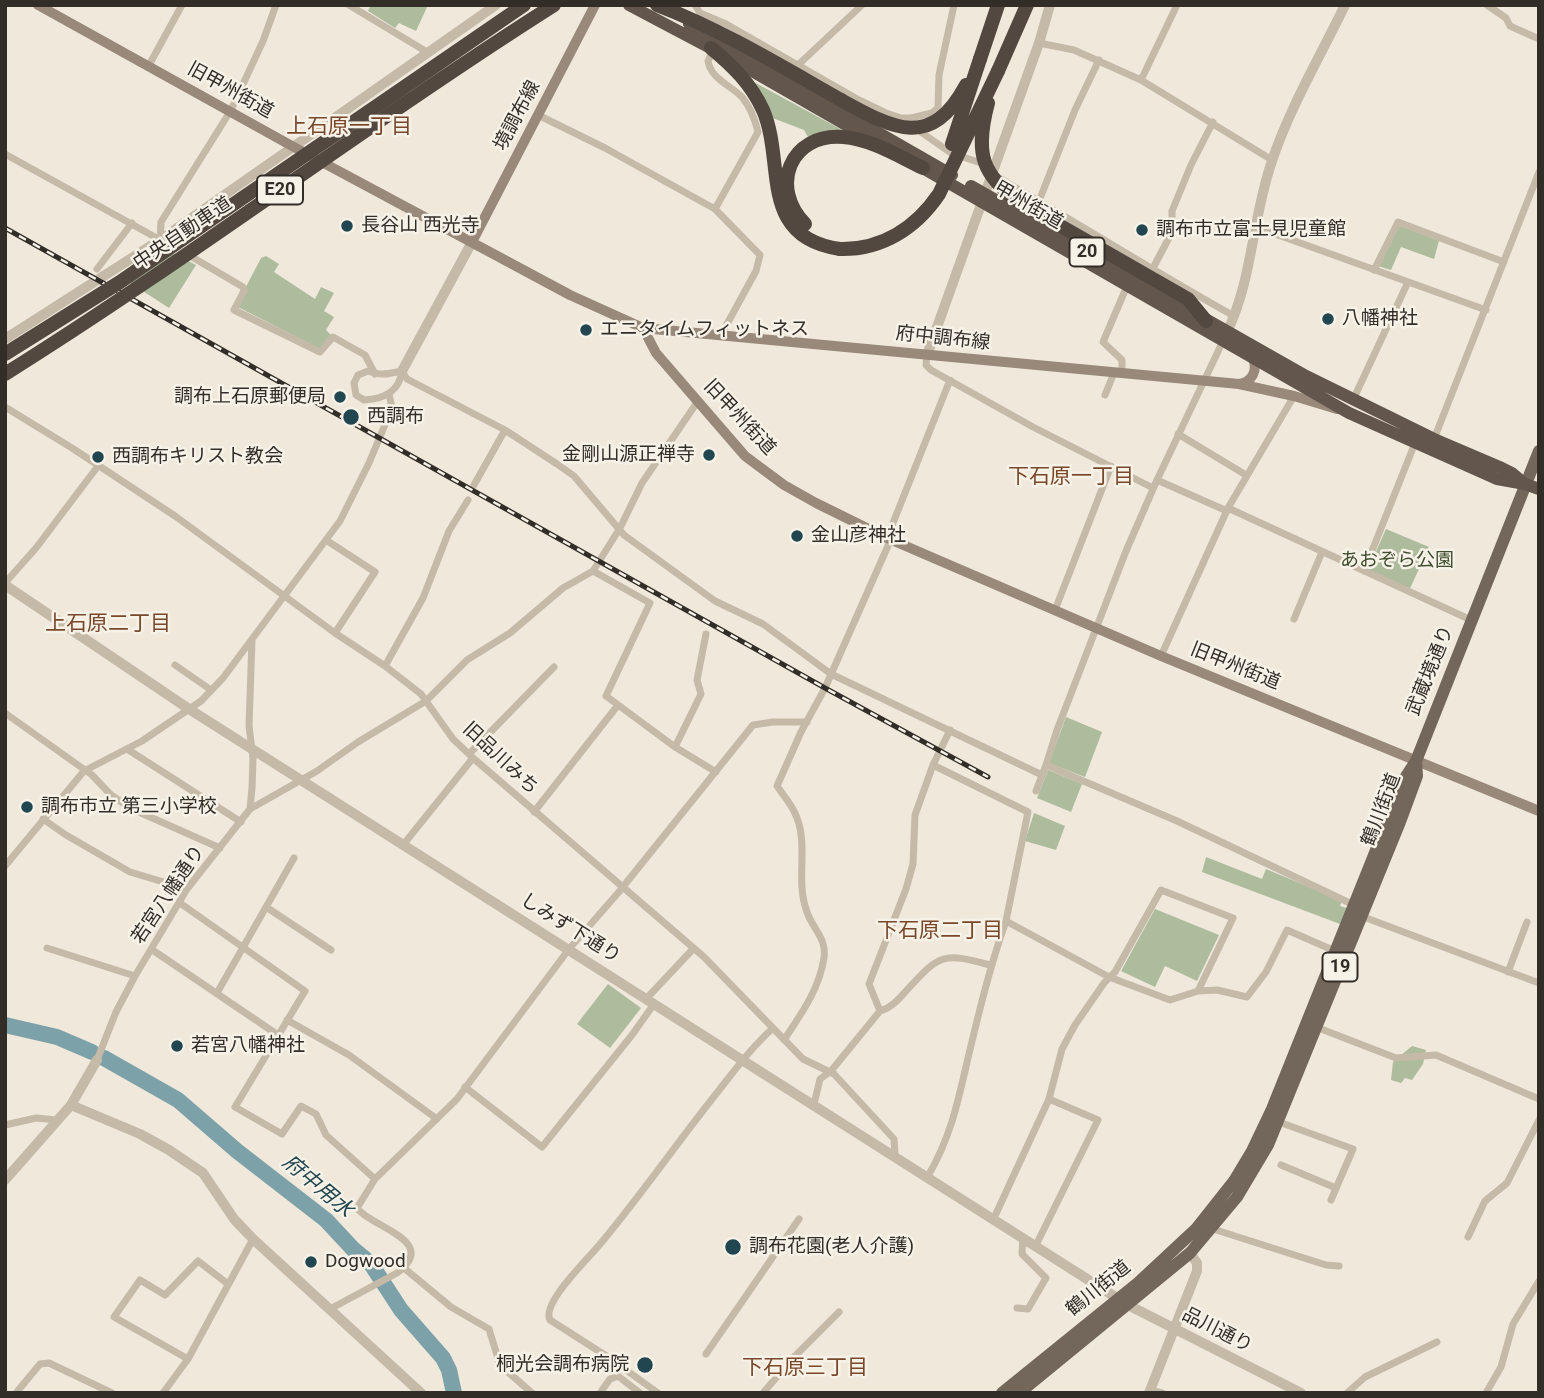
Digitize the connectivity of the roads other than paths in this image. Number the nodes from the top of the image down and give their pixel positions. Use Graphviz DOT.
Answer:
graph roads {
  1 [pos="38,5"];
  2 [pos="182,5"];
  3 [pos="276,5"];
  4 [pos="349,5"];
  5 [pos="496,5"];
  6 [pos="516,5"];
  7 [pos="524,5"];
  8 [pos="595,5"];
  9 [pos="629,5"];
  10 [pos="656,5"];
  11 [pos="695,5"];
  12 [pos="862,5"];
  13 [pos="954,5"];
  14 [pos="999,5"];
  15 [pos="1021,5"];
  16 [pos="1027,5"];
  17 [pos="1050,5"];
  18 [pos="1177,5"];
  19 [pos="1345,5"];
  20 [pos="1487,5"];
  21 [pos="553,6"];
  22 [pos="1011,38"];
  23 [pos="471,40"];
  24 [pos="1539,40"];
  25 [pos="1039,43"];
  26 [pos="712,49"];
  27 [pos="427,52"];
  28 [pos="980,59"];
  29 [pos="1100,60"];
  30 [pos="798,65"];
  31 [pos="148,66"];
  32 [pos="998,71"];
  33 [pos="1141,80"];
  34 [pos="231,110"];
  35 [pos="538,116"];
  36 [pos="901,118"];
  37 [pos="1213,122"];
  38 [pos="292,146"];
  39 [pos="5,154"];
  40 [pos="1272,160"];
  41 [pos="923,168"];
  42 [pos="994,169"];
  43 [pos="1539,172"];
  44 [pos="984,198"];
  45 [pos="1039,201"];
  46 [pos="715,209"];
  47 [pos="132,223"];
  48 [pos="1256,228"];
  49 [pos="160,240"];
  50 [pos="472,242"];
  51 [pos="841,245"];
  52 [pos="1504,262"];
  53 [pos="97,269"];
  54 [pos="1152,270"];
  55 [pos="1374,270"];
  56 [pos="1408,282"];
  57 [pos="1127,286"];
  58 [pos="1486,310"];
  59 [pos="1234,316"];
  60 [pos="1206,321"];
  61 [pos="643,327"];
  62 [pos="721,335"];
  63 [pos="1225,337"];
  64 [pos="5,339"];
  65 [pos="5,354"];
  66 [pos="927,355"];
  67 [pos="1253,358"];
  68 [pos="402,371"];
  69 [pos="375,373"];
  70 [pos="1118,373"];
  71 [pos="5,374"];
  72 [pos="386,375"];
  73 [pos="950,380"];
  74 [pos="1203,381"];
  75 [pos="1239,384"];
  76 [pos="393,391"];
  77 [pos="1104,395"];
  78 [pos="1294,396"];
  79 [pos="1353,400"];
  80 [pos="698,401"];
  81 [pos="5,407"];
  82 [pos="1349,413"];
  83 [pos="505,430"];
  84 [pos="1178,434"];
  85 [pos="1434,439"];
  86 [pos="1415,443"];
  87 [pos="1539,451"];
  88 [pos="98,466"];
  89 [pos="1111,466"];
  90 [pos="1246,475"];
  91 [pos="1155,484"];
  92 [pos="1525,484"];
  93 [pos="474,485"];
  94 [pos="1539,489"];
  95 [pos="468,500"];
  96 [pos="1227,510"];
  97 [pos="620,528"];
  98 [pos="889,538"];
  99 [pos="326,540"];
  100 [pos="1322,552"];
  101 [pos="593,571"];
  102 [pos="1364,571"];
  103 [pos="5,584"];
  104 [pos="283,596"];
  105 [pos="1055,610"];
  106 [pos="1294,619"];
  107 [pos="1471,621"];
  108 [pos="1097,628"];
  109 [pos="335,633"];
  110 [pos="706,634"];
  111 [pos="253,639"];
  112 [pos="1161,656"];
  113 [pos="175,666"];
  114 [pos="385,666"];
  115 [pos="554,667"];
  116 [pos="831,674"];
  117 [pos="211,690"];
  118 [pos="426,701"];
  119 [pos="618,705"];
  120 [pos="189,709"];
  121 [pos="5,713"];
  122 [pos="807,722"];
  123 [pos="950,730"];
  124 [pos="675,747"];
  125 [pos="250,748"];
  126 [pos="127,749"];
  127 [pos="471,756"];
  128 [pos="1416,761"];
  129 [pos="933,765"];
  130 [pos="1046,765"];
  131 [pos="84,771"];
  132 [pos="716,772"];
  133 [pos="1042,775"];
  134 [pos="301,780"];
  135 [pos="1036,791"];
  136 [pos="250,809"];
  137 [pos="1539,811"];
  138 [pos="534,812"];
  139 [pos="43,819"];
  140 [pos="241,822"];
  141 [pos="403,845"];
  142 [pos="220,848"];
  143 [pos="294,858"];
  144 [pos="5,866"];
  145 [pos="622,888"];
  146 [pos="187,889"];
  147 [pos="180,903"];
  148 [pos="266,907"];
  149 [pos="1357,911"];
  150 [pos="1006,921"];
  151 [pos="1527,922"];
  152 [pos="243,947"];
  153 [pos="47,948"];
  154 [pos="151,949"];
  155 [pos="569,949"];
  156 [pos="693,949"];
  157 [pos="331,950"];
  158 [pos="1335,951"];
  159 [pos="990,965"];
  160 [pos="1508,972"];
  161 [pos="135,976"];
  162 [pos="1109,977"];
  163 [pos="1539,984"];
  164 [pos="1198,991"];
  165 [pos="217,993"];
  166 [pos="650,1001"];
  167 [pos="880,1011"];
  168 [pos="287,1020"];
  169 [pos="1316,1027"];
  170 [pos="772,1029"];
  171 [pos="278,1035"];
  172 [pos="784,1040"];
  173 [pos="97,1060"];
  174 [pos="743,1060"];
  175 [pos="831,1071"];
  176 [pos="465,1087"];
  177 [pos="1049,1099"];
  178 [pos="1539,1099"];
  179 [pos="814,1104"];
  180 [pos="71,1105"];
  181 [pos="437,1119"];
  182 [pos="57,1120"];
  183 [pos="1539,1120"];
  184 [pos="1279,1122"];
  185 [pos="5,1125"];
  186 [pos="895,1156"];
  187 [pos="1281,1165"];
  188 [pos="928,1176"];
  189 [pos="375,1179"];
  190 [pos="5,1180"];
  191 [pos="1336,1188"];
  192 [pos="1331,1200"];
  193 [pos="799,1219"];
  194 [pos="994,1219"];
  195 [pos="1213,1229"];
  196 [pos="1023,1237"];
  197 [pos="1468,1237"];
  198 [pos="253,1239"];
  199 [pos="1036,1244"];
  200 [pos="1190,1253"];
  201 [pos="1339,1266"];
  202 [pos="404,1268"];
  203 [pos="1539,1281"];
  204 [pos="228,1284"];
  205 [pos="1123,1302"];
  206 [pos="1528,1302"];
  207 [pos="1539,1306"];
  208 [pos="1017,1308"];
  209 [pos="330,1309"];
  210 [pos="839,1312"];
  211 [pos="1175,1329"];
  212 [pos="1437,1342"];
  213 [pos="706,1354"];
  214 [pos="188,1359"];
  215 [pos="1149,1391"];
  216 [pos="16,1393"];
  217 [pos="112,1393"];
  218 [pos="163,1393"];
  219 [pos="421,1393"];
  220 [pos="533,1393"];
  221 [pos="600,1393"];
  222 [pos="640,1393"];
  223 [pos="658,1393"];
  224 [pos="763,1393"];
  225 [pos="1002,1393"];
  226 [pos="1020,1393"];
  227 [pos="1162,1393"];
  228 [pos="1301,1393"];
  229 [pos="1348,1393"];
  230 [pos="1486,1393"];
  1 -- 31 [label="main road, 旧甲州街道"];
  2 -- 31 [label="street"];
  3 -- 34 [label="street"];
  4 -- 27 [label="street"];
  5 -- 27 [label="street"];
  6 -- 23 [label="highway, bridge"];
  7 -- 23 [label="highway, 中央自動車道 / E20, bridge"];
  8 -- 35 [label="main road, 境調布線"];
  9 -- 26 [label="highway, 甲州街道 / 20"];
  10 -- 28 [label="highway, bridge"];
  10 -- 44 [label="highway, 甲州街道 / 20"];
  11 -- 30 [label="street"];
  12 -- 30 [label="street"];
  13 -- 36 [label="street"];
  14 -- 28 [label="highway"];
  15 -- 22 [label="highway"];
  16 -- 22 [label="highway"];
  17 -- 25 [label="street"];
  18 -- 33 [label="street"];
  19 -- 40 [label="street"];
  20 -- 24 [label="street"];
  21 -- 71 [label="highway, 中央自動車道 / E20, bridge"];
  22 -- 32 [label="highway"];
  23 -- 65 [label="highway, 中央自動車道 / E20, bridge"];
  25 -- 29 [label="street"];
  25 -- 42 [label="street"];
  26 -- 41 [label="highway, 甲州街道 / 20"];
  26 -- 46 [label="street"];
  26 -- 51 [label="highway"];
  27 -- 38 [label="street"];
  28 -- 51 [label="highway, bridge"];
  29 -- 33 [label="street"];
  29 -- 45 [label="street"];
  30 -- 36 [label="street"];
  31 -- 34 [label="main road, 旧甲州街道"];
  32 -- 51 [label="highway, bridge"];
  32 -- 60 [label="highway, bridge"];
  33 -- 37 [label="street"];
  34 -- 38 [label="main road, 旧甲州街道"];
  34 -- 49 [label="street"];
  35 -- 46 [label="street"];
  35 -- 50 [label="main road, 境調布線"];
  36 -- 42 [label="street"];
  37 -- 40 [label="street"];
  37 -- 54 [label="street"];
  38 -- 49 [label="street"];
  38 -- 50 [label="main road, 旧甲州街道"];
  39 -- 47 [label="street"];
  40 -- 48 [label="street"];
  41 -- 44 [label="highway, 甲州街道 / 20"];
  41 -- 51 [label="highway"];
  42 -- 44 [label="street"];
  42 -- 45 [label="street"];
  43 -- 52 [label="street"];
  44 -- 57 [label="highway, 甲州街道 / 20"];
  44 -- 60 [label="highway, 甲州街道 / 20"];
  44 -- 66 [label="street"];
  45 -- 54 [label="street"];
  46 -- 62 [label="street"];
  47 -- 49 [label="street"];
  47 -- 53 [label="street"];
  48 -- 55 [label="street"];
  48 -- 59 [label="street"];
  49 -- 64 [label="street"];
  49 -- 69 [label="street"];
  50 -- 61 [label="main road, 旧甲州街道"];
  50 -- 68 [label="street"];
  52 -- 55 [label="street"];
  52 -- 58 [label="street"];
  54 -- 59 [label="street"];
  55 -- 56 [label="street"];
  56 -- 58 [label="street"];
  56 -- 79 [label="street"];
  57 -- 63 [label="highway, 甲州街道 / 20"];
  57 -- 70 [label="street"];
  58 -- 85 [label="street"];
  59 -- 63 [label="street"];
  60 -- 63 [label="highway, 甲州街道 / 20"];
  61 -- 62 [label="main road, 府中調布線"];
  61 -- 80 [label="main road, 旧甲州街道"];
  62 -- 66 [label="main road, 府中調布線"];
  63 -- 67 [label="highway, 甲州街道 / 20"];
  63 -- 74 [label="street"];
  63 -- 79 [label="highway, 甲州街道 / 20"];
  66 -- 70 [label="main road, 府中調布線"];
  66 -- 73 [label="street"];
  67 -- 75 [label="main road"];
  67 -- 82 [label="highway, 甲州街道 / 20"];
  68 -- 72 [label="street"];
  68 -- 76 [label="street"];
  68 -- 83 [label="street"];
  69 -- 72 [label="street"];
  69 -- 76 [label="street"];
  70 -- 74 [label="main road, 府中調布線"];
  70 -- 77 [label="street"];
  72 -- 76 [label="street"];
  73 -- 89 [label="street"];
  73 -- 98 [label="street"];
  74 -- 75 [label="main road, 府中調布線"];
  74 -- 84 [label="street"];
  75 -- 78 [label="main road, 府中調布線"];
  76 -- 99 [label="street"];
  78 -- 82 [label="main road, 府中調布線"];
  78 -- 90 [label="street"];
  79 -- 85 [label="highway, 甲州街道 / 20"];
  80 -- 97 [label="street"];
  80 -- 98 [label="main road, 旧甲州街道"];
  81 -- 88 [label="street, 旧品川みち"];
  82 -- 86 [label="highway, 甲州街道 / 20"];
  83 -- 93 [label="street"];
  83 -- 97 [label="street"];
  84 -- 90 [label="street"];
  84 -- 91 [label="street"];
  85 -- 92 [label="highway, 甲州街道 / 20"];
  86 -- 92 [label="highway, 甲州街道 / 20"];
  86 -- 102 [label="street"];
  87 -- 92 [label="main road"];
  88 -- 103 [label="street"];
  88 -- 104 [label="street, 旧品川みち"];
  89 -- 91 [label="street"];
  89 -- 105 [label="street"];
  90 -- 96 [label="street"];
  91 -- 96 [label="street"];
  91 -- 108 [label="street"];
  92 -- 94 [label="highway, 甲州街道 / 20"];
  92 -- 107 [label="main road, 武蔵境通り / 19"];
  95 -- 114 [label="street"];
  96 -- 100 [label="street"];
  96 -- 112 [label="street"];
  97 -- 101 [label="street"];
  97 -- 116 [label="street"];
  98 -- 105 [label="main road, 旧甲州街道"];
  98 -- 116 [label="street"];
  99 -- 104 [label="street"];
  99 -- 109 [label="street"];
  100 -- 102 [label="street"];
  100 -- 106 [label="street"];
  101 -- 118 [label="street"];
  101 -- 119 [label="street"];
  102 -- 107 [label="street"];
  103 -- 120 [label="street, しみず下通り"];
  104 -- 109 [label="street, 旧品川みち"];
  104 -- 111 [label="street"];
  105 -- 108 [label="main road, 旧甲州街道"];
  107 -- 128 [label="main road, 武蔵境通り / 19"];
  108 -- 112 [label="main road, 旧甲州街道"];
  108 -- 130 [label="street"];
  109 -- 114 [label="street, 旧品川みち"];
  110 -- 124 [label="street"];
  111 -- 117 [label="street"];
  111 -- 125 [label="street"];
  112 -- 128 [label="main road, 旧甲州街道"];
  113 -- 117 [label="street"];
  114 -- 118 [label="street, 旧品川みち"];
  115 -- 127 [label="street"];
  116 -- 122 [label="street"];
  116 -- 123 [label="street"];
  117 -- 120 [label="street"];
  118 -- 127 [label="street, 旧品川みち"];
  118 -- 134 [label="street"];
  119 -- 124 [label="street"];
  119 -- 138 [label="street"];
  120 -- 125 [label="street, しみず下通り"];
  120 -- 126 [label="street"];
  121 -- 131 [label="street"];
  122 -- 132 [label="street"];
  122 -- 172 [label="street"];
  123 -- 129 [label="street"];
  123 -- 133 [label="street"];
  124 -- 132 [label="street"];
  125 -- 134 [label="street, しみず下通り"];
  125 -- 136 [label="street"];
  126 -- 131 [label="street"];
  126 -- 140 [label="street"];
  127 -- 138 [label="street, 旧品川みち"];
  127 -- 141 [label="street"];
  128 -- 137 [label="main road, 旧甲州街道"];
  128 -- 149 [label="main road, 鶴川街道 / 19"];
  129 -- 150 [label="street"];
  129 -- 167 [label="street"];
  130 -- 133 [label="street"];
  130 -- 149 [label="street"];
  131 -- 139 [label="street"];
  131 -- 142 [label="street"];
  132 -- 145 [label="street"];
  133 -- 135 [label="street"];
  134 -- 136 [label="street"];
  134 -- 141 [label="street, しみず下通り"];
  136 -- 140 [label="street, 若宮八幡通り"];
  138 -- 145 [label="street, 旧品川みち"];
  139 -- 144 [label="street"];
  139 -- 146 [label="street"];
  140 -- 142 [label="street, 若宮八幡通り"];
  141 -- 155 [label="street, しみず下通り"];
  142 -- 146 [label="street, 若宮八幡通り"];
  143 -- 148 [label="street"];
  145 -- 155 [label="street"];
  145 -- 156 [label="street, 旧品川みち"];
  146 -- 147 [label="street, 若宮八幡通り"];
  147 -- 152 [label="street"];
  147 -- 154 [label="street, 若宮八幡通り"];
  148 -- 152 [label="street"];
  148 -- 157 [label="street"];
  149 -- 158 [label="main road, 鶴川街道 / 19"];
  149 -- 160 [label="street"];
  149 -- 169 [label="main road, 鶴川街道 / 19"];
  150 -- 159 [label="street"];
  150 -- 162 [label="street"];
  151 -- 160 [label="street"];
  152 -- 165 [label="street"];
  152 -- 168 [label="street"];
  153 -- 161 [label="street"];
  154 -- 161 [label="street, 若宮八幡通り"];
  154 -- 165 [label="street"];
  155 -- 166 [label="street, しみず下通り"];
  155 -- 176 [label="street"];
  156 -- 166 [label="street"];
  156 -- 170 [label="street, 旧品川みち"];
  158 -- 164 [label="street"];
  158 -- 205 [label="main road, 鶴川街道 / 19"];
  159 -- 167 [label="street"];
  159 -- 188 [label="street"];
  160 -- 163 [label="street"];
  161 -- 173 [label="street, 若宮八幡通り"];
  162 -- 164 [label="street"];
  162 -- 164 [label="street"];
  162 -- 177 [label="street"];
  165 -- 171 [label="street"];
  166 -- 174 [label="street, しみず下通り"];
  166 -- 176 [label="street"];
  167 -- 175 [label="street"];
  168 -- 171 [label="street"];
  168 -- 181 [label="street"];
  169 -- 178 [label="street"];
  169 -- 184 [label="main road, 鶴川街道 / 19"];
  170 -- 172 [label="street, 旧品川みち"];
  170 -- 174 [label="street"];
  171 -- 189 [label="street"];
  172 -- 175 [label="street, 旧品川みち"];
  173 -- 180 [label="street"];
  174 -- 179 [label="street, しみず下通り"];
  174 -- 223 [label="street"];
  175 -- 179 [label="street"];
  175 -- 186 [label="street, 旧品川みち"];
  176 -- 181 [label="street"];
  177 -- 194 [label="street"];
  177 -- 199 [label="street"];
  179 -- 186 [label="street, しみず下通り"];
  180 -- 182 [label="street"];
  180 -- 198 [label="street"];
  181 -- 189 [label="street"];
  182 -- 185 [label="street"];
  182 -- 190 [label="street"];
  183 -- 197 [label="street"];
  184 -- 191 [label="street"];
  184 -- 195 [label="main road, 鶴川街道 / 19"];
  186 -- 188 [label="street, しみず下通り"];
  187 -- 191 [label="street"];
  188 -- 194 [label="street, しみず下通り"];
  189 -- 202 [label="street"];
  191 -- 192 [label="street"];
  193 -- 213 [label="street"];
  194 -- 196 [label="street, しみず下通り"];
  195 -- 200 [label="main road, 鶴川街道 / 19"];
  195 -- 201 [label="street"];
  196 -- 199 [label="street, しみず下通り"];
  196 -- 208 [label="street"];
  198 -- 204 [label="street"];
  198 -- 209 [label="street"];
  199 -- 205 [label="street, しみず下通り"];
  200 -- 205 [label="main road, 鶴川街道 / 19"];
  200 -- 211 [label="street"];
  202 -- 209 [label="street"];
  202 -- 220 [label="street"];
  203 -- 206 [label="street"];
  204 -- 214 [label="street"];
  204 -- 214 [label="street"];
  205 -- 211 [label="street, 品川通り"];
  205 -- 225 [label="main road, 鶴川街道 / 19"];
  205 -- 226 [label="main road, 鶴川街道 / 19"];
  206 -- 207 [label="street"];
  206 -- 230 [label="street"];
  209 -- 219 [label="street"];
  210 -- 224 [label="street"];
  211 -- 215 [label="street"];
  211 -- 228 [label="street, 品川通り"];
  212 -- 229 [label="street"];
  214 -- 218 [label="street"];
  215 -- 227 [label="street"];
  216 -- 217 [label="street"];
  221 -- 222 [label="street"];
}
